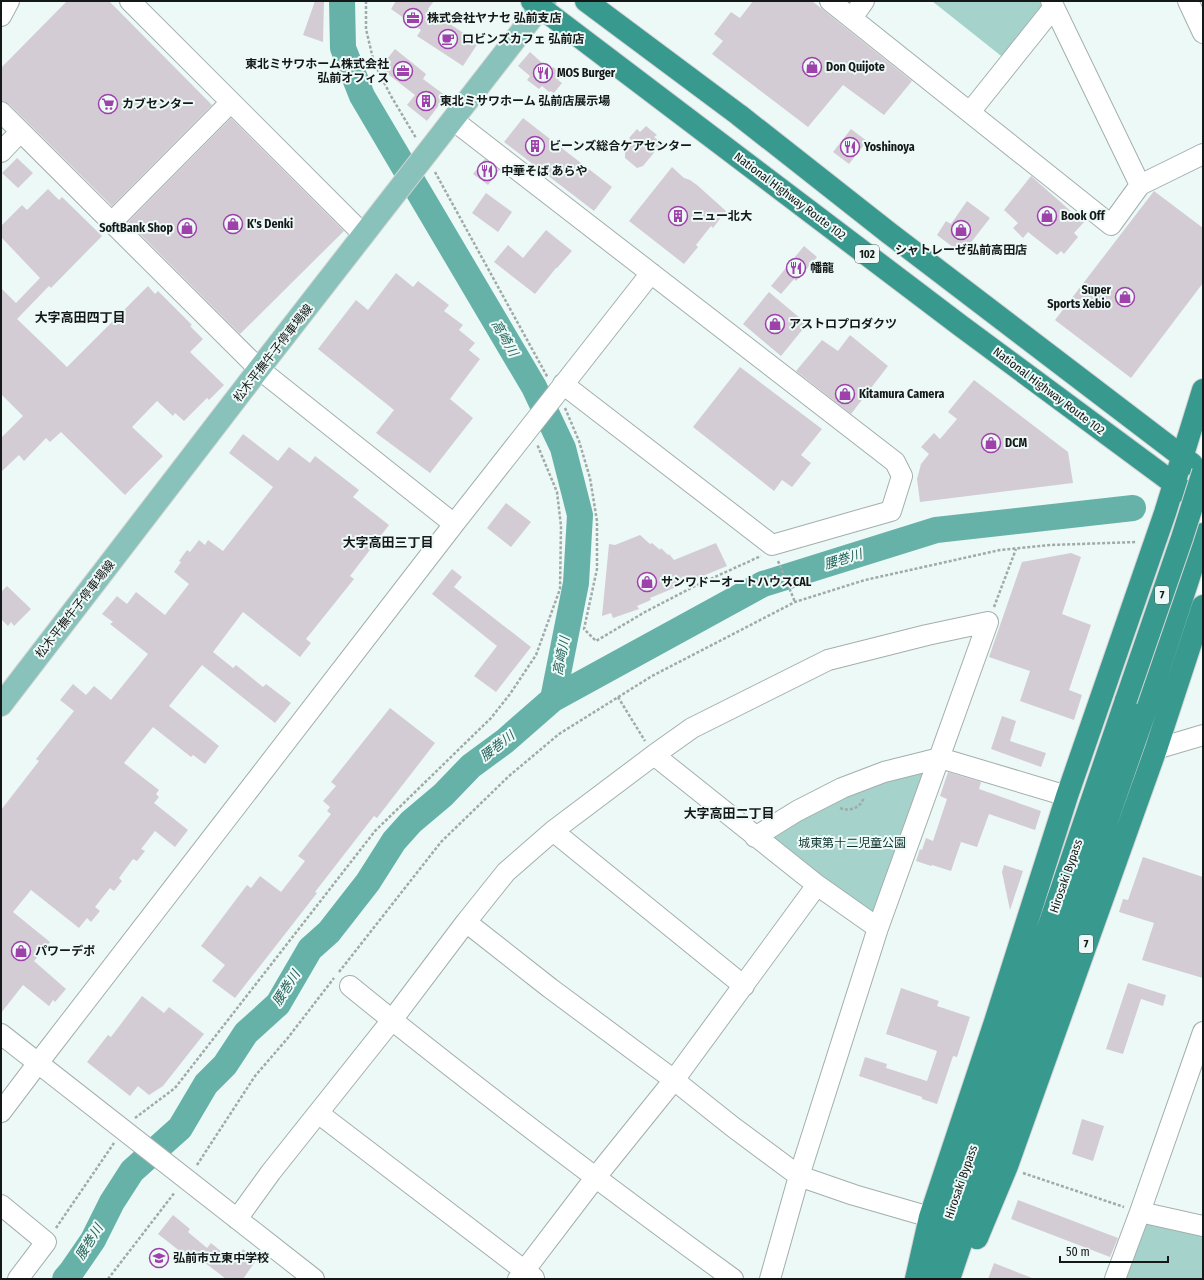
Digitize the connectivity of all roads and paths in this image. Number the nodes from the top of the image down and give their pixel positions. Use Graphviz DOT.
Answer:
graph roads {
  1 [pos="9,1"];
  2 [pos="130,1"];
  3 [pos="366,1"];
  4 [pos="586,1"];
  5 [pos="830,1"];
  6 [pos="864,1"];
  7 [pos="1188,1"];
  8 [pos="540,3"];
  9 [pos="1052,4"];
  10 [pos="1,16"];
  11 [pos="852,18"];
  12 [pos="1203,33"];
  13 [pos="231,102"];
  14 [pos="1,112"];
  15 [pos="970,112"];
  16 [pos="453,120"];
  17 [pos="20,132"];
  18 [pos="1,152"];
  19 [pos="1203,154"];
  20 [pos="425,157"];
  21 [pos="1140,185"];
  22 [pos="112,222"];
  23 [pos="364,235"];
  24 [pos="651,272"];
  25 [pos="259,369"];
  26 [pos="1203,390"];
  27 [pos="558,391"];
  28 [pos="530,427"];
  29 [pos="1182,456"];
  30 [pos="1203,472"];
  31 [pos="1174,483"];
  32 [pos="1203,505"];
  33 [pos="454,524"];
  34 [pos="1203,534"];
  35 [pos="1016,549"];
  36 [pos="767,554"];
  37 [pos="776,556"];
  38 [pos="795,602"];
  39 [pos="1203,606"];
  40 [pos="988,622"];
  41 [pos="618,697"];
  42 [pos="1,705"];
  43 [pos="1203,735"];
  44 [pos="1156,749"];
  45 [pos="654,755"];
  46 [pos="940,758"];
  47 [pos="1067,796"];
  48 [pos="553,831"];
  49 [pos="756,837"];
  50 [pos="818,885"];
  51 [pos="466,922"];
  52 [pos="878,928"];
  53 [pos="350,986"];
  54 [pos="744,986"];
  55 [pos="392,1020"];
  56 [pos="1203,1032"];
  57 [pos="1,1034"];
  58 [pos="38,1063"];
  59 [pos="674,1080"];
  60 [pos="1,1112"];
  61 [pos="318,1113"];
  62 [pos="126,1132"];
  63 [pos="1021,1173"];
  64 [pos="799,1176"];
  65 [pos="595,1178"];
  66 [pos="178,1183"];
  67 [pos="1,1205"];
  68 [pos="1140,1212"];
  69 [pos="930,1217"];
  70 [pos="237,1219"];
  71 [pos="1203,1226"];
  72 [pos="46,1242"];
  73 [pos="526,1276"];
  74 [pos="18,1279"];
  75 [pos="108,1279"];
  76 [pos="314,1279"];
  77 [pos="733,1279"];
  78 [pos="770,1279"];
  79 [pos="916,1279"];
  80 [pos="928,1279"];
  81 [pos="949,1279"];
  82 [pos="960,1279"];
  83 [pos="1115,1279"];
  1 -- 10 [label="street"];
  2 -- 13 [label="street"];
  3 -- 20 [label="path"];
  4 -- 29 [label="highway, 102"];
  5 -- 11 [label="street"];
  6 -- 11 [label="street"];
  7 -- 12 [label="street"];
  8 -- 16 [label="main road, 松木平撫牛子停車場線"];
  8 -- 31 [label="highway, National Highway Route 102 / 102"];
  9 -- 15 [label="street"];
  9 -- 21 [label="street"];
  11 -- 15 [label="street"];
  13 -- 22 [label="street"];
  13 -- 23 [label="street"];
  14 -- 17 [label="street"];
  15 -- 21 [label="street"];
  16 -- 20 [label="main road, 松木平撫牛子停車場線"];
  16 -- 24 [label="street"];
  17 -- 18 [label="street"];
  17 -- 22 [label="street"];
  19 -- 21 [label="street"];
  20 -- 23 [label="main road, 松木平撫牛子停車場線"];
  20 -- 27 [label="path"];
  22 -- 25 [label="street"];
  23 -- 25 [label="main road, 松木平撫牛子停車場線"];
  24 -- 27 [label="street"];
  24 -- 27 [label="street"];
  25 -- 33 [label="street"];
  25 -- 42 [label="main road, 松木平撫牛子停車場線"];
  26 -- 29 [label="highway, 7"];
  27 -- 28 [label="street"];
  27 -- 36 [label="path"];
  28 -- 33 [label="street"];
  28 -- 62 [label="path"];
  29 -- 30 [label="highway, 102"];
  29 -- 31 [label="highway, 7"];
  30 -- 80 [label="highway, Hirosaki Bypass / 7, bridge"];
  31 -- 32 [label="highway, National Highway Route 102 / 102"];
  31 -- 47 [label="highway, 7"];
  33 -- 58 [label="street"];
  34 -- 81 [label="highway, Hirosaki Bypass / 7"];
  35 -- 40 [label="path"];
  37 -- 38 [label="path"];
  39 -- 44 [label="highway, 7"];
  40 -- 45 [label="street"];
  40 -- 46 [label="street"];
  41 -- 45 [label="path"];
  43 -- 44 [label="street"];
  44 -- 82 [label="highway, 7"];
  45 -- 48 [label="street"];
  45 -- 49 [label="street"];
  46 -- 47 [label="street"];
  46 -- 49 [label="street"];
  46 -- 52 [label="street"];
  47 -- 69 [label="highway, 7"];
  48 -- 51 [label="street"];
  48 -- 54 [label="street"];
  49 -- 50 [label="street"];
  50 -- 52 [label="street"];
  50 -- 54 [label="street"];
  51 -- 55 [label="street"];
  51 -- 59 [label="street"];
  52 -- 64 [label="street"];
  53 -- 55 [label="street"];
  54 -- 59 [label="street"];
  55 -- 61 [label="street"];
  55 -- 65 [label="street"];
  56 -- 68 [label="street"];
  57 -- 58 [label="street"];
  58 -- 60 [label="street"];
  58 -- 62 [label="street"];
  59 -- 64 [label="street"];
  59 -- 65 [label="street"];
  61 -- 70 [label="street"];
  61 -- 73 [label="street"];
  62 -- 66 [label="street"];
  62 -- 72 [label="path"];
  63 -- 68 [label="path"];
  64 -- 69 [label="street"];
  64 -- 78 [label="street"];
  65 -- 73 [label="street"];
  65 -- 77 [label="street"];
  66 -- 70 [label="street"];
  66 -- 75 [label="path"];
  67 -- 72 [label="street"];
  68 -- 71 [label="street"];
  68 -- 83 [label="street"];
  69 -- 79 [label="highway, 7"];
  70 -- 76 [label="street"];
  72 -- 74 [label="street"];
}
